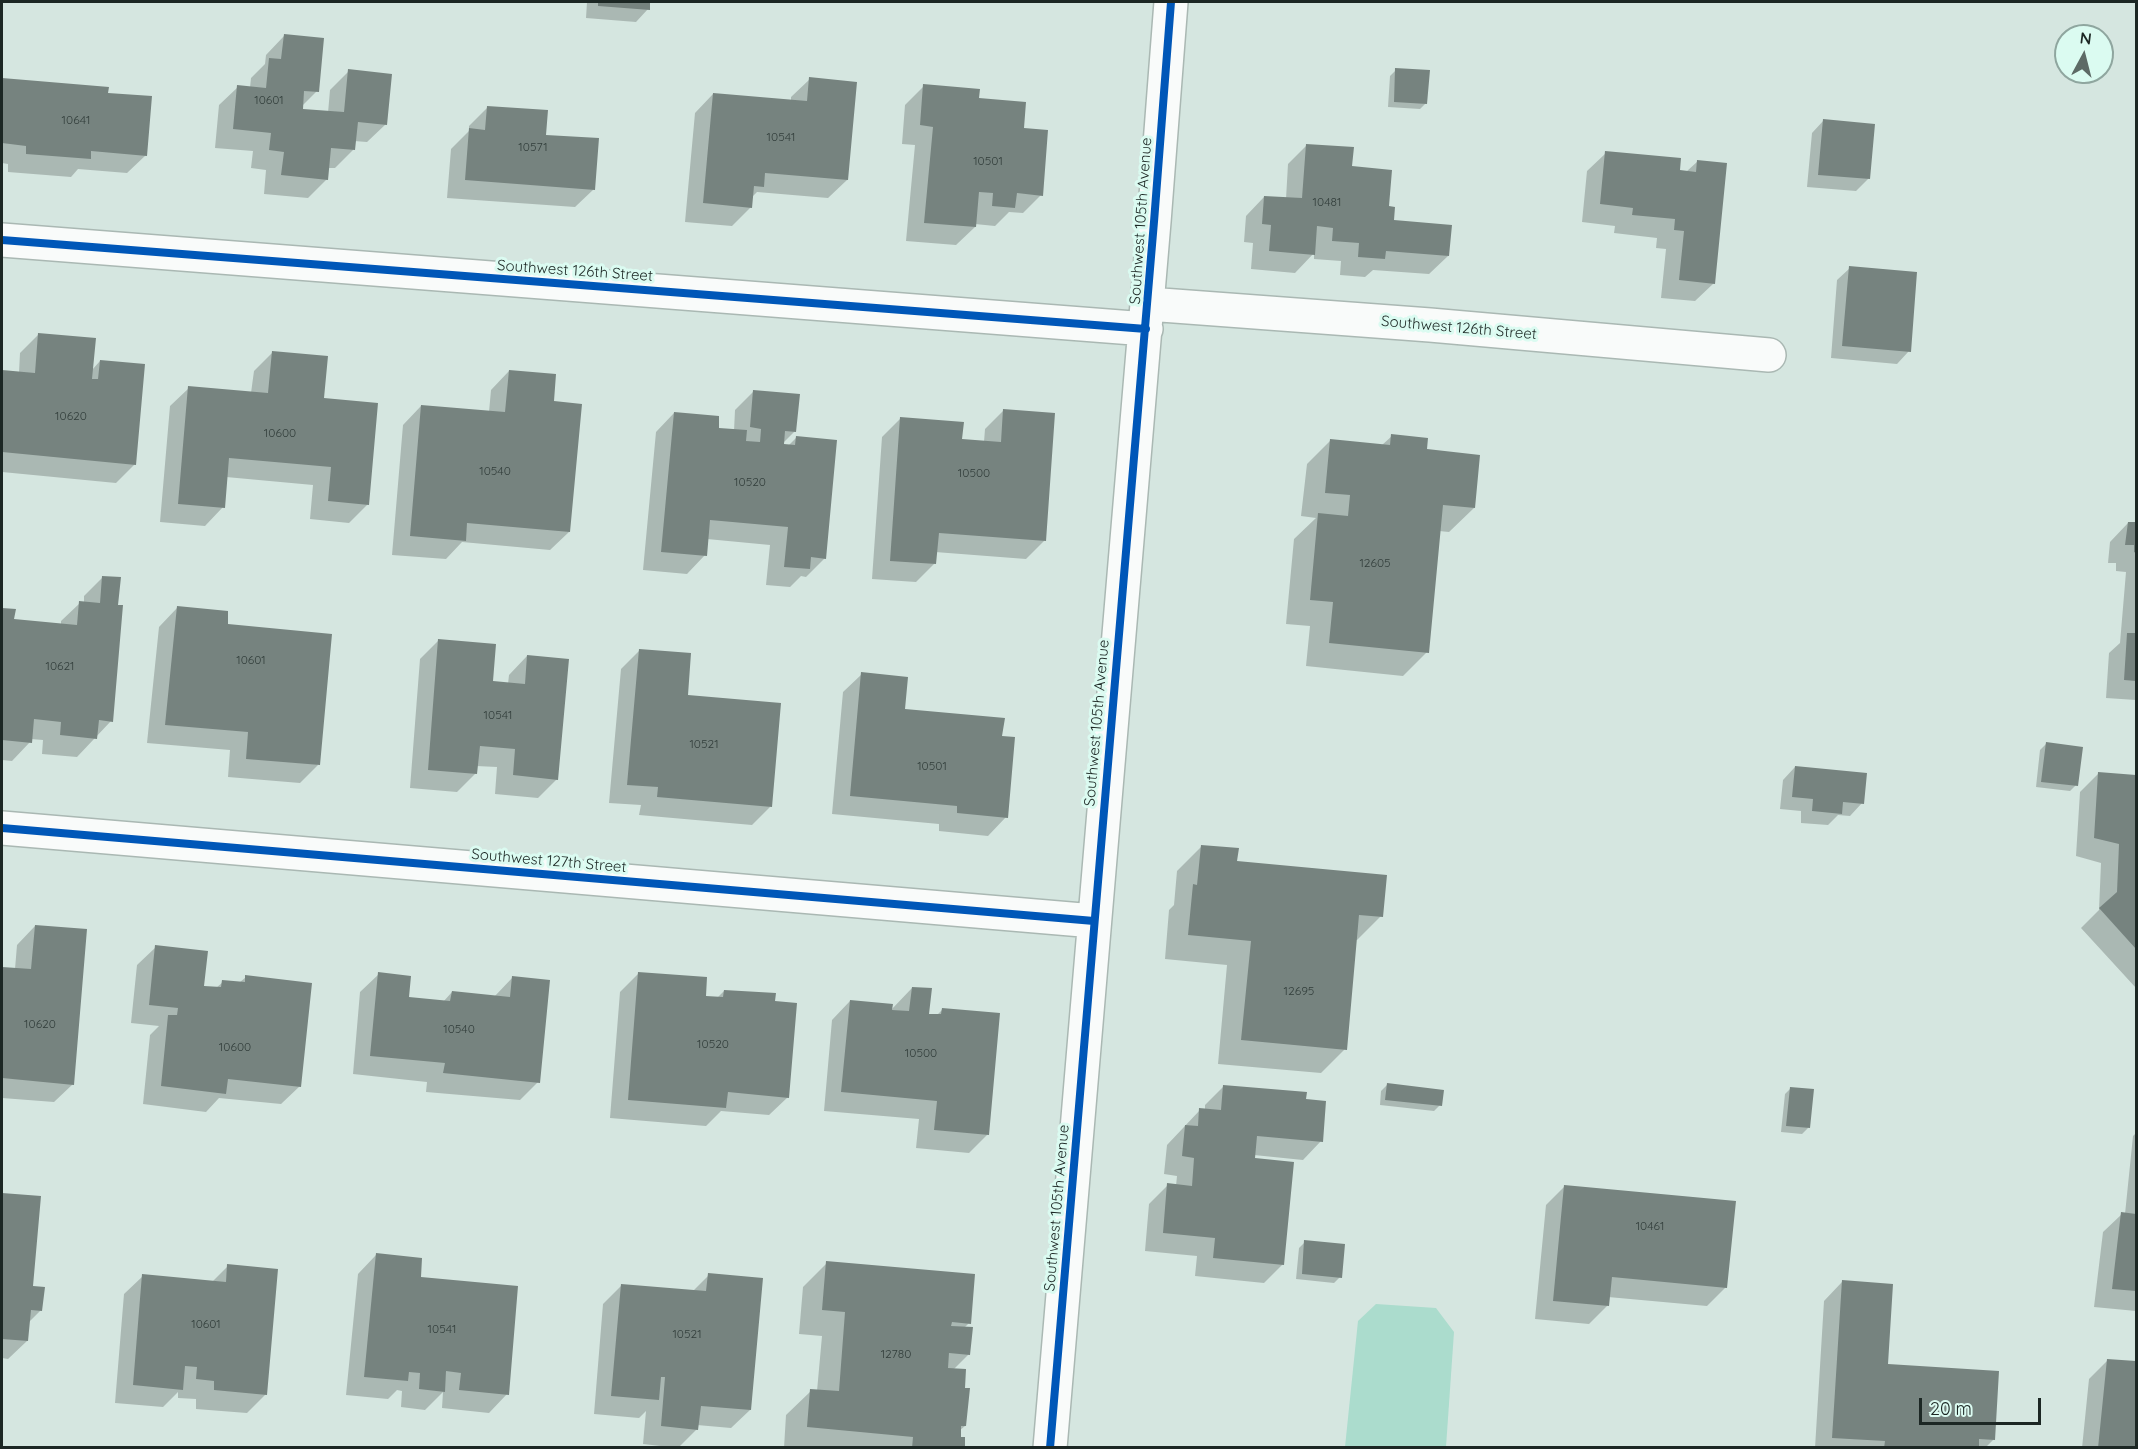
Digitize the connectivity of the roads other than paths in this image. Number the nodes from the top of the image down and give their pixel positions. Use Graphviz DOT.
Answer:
graph roads {
  1 [pos="1171,2"];
  2 [pos="2,240"];
  3 [pos="1147,316"];
  4 [pos="1769,356"];
  5 [pos="2,828"];
  6 [pos="1094,921"];
  7 [pos="1050,1448"];
  1 -- 3 [label="street, Southwest 105th Avenue"];
  2 -- 3 [label="street, Southwest 126th Street"];
  3 -- 4 [label="street, Southwest 126th Street"];
  3 -- 6 [label="street, Southwest 105th Avenue"];
  5 -- 6 [label="street, Southwest 127th Street"];
  6 -- 7 [label="street, Southwest 105th Avenue"];
}
